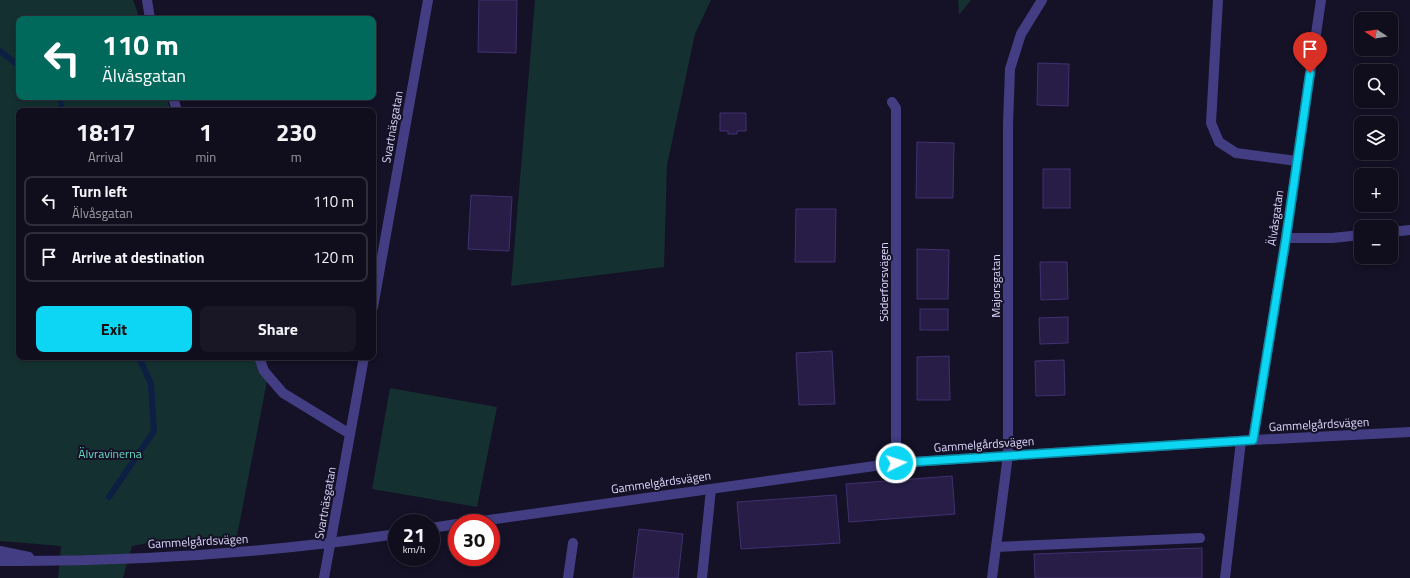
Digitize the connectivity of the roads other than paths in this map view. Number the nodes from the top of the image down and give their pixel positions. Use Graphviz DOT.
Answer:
graph roads {
  1 [pos="147,0"];
  2 [pos="428,0"];
  3 [pos="1042,0"];
  4 [pos="1218,0"];
  5 [pos="1321,0"];
  6 [pos="150,16"];
  7 [pos="892,102"];
  8 [pos="1297,161"];
  9 [pos="1410,230"];
  10 [pos="1398,231"];
  11 [pos="1354,236"];
  12 [pos="1286,238"];
  13 [pos="376,289"];
  14 [pos="260,360"];
  15 [pos="363,360"];
  16 [pos="1410,432"];
  17 [pos="350,434"];
  18 [pos="1253,440"];
  19 [pos="1241,441"];
  20 [pos="1008,455"];
  21 [pos="896,463"];
  22 [pos="711,489"];
  23 [pos="500,518"];
  24 [pos="388,535"];
  25 [pos="1200,538"];
  26 [pos="573,543"];
  27 [pos="331,544"];
  28 [pos="996,547"];
  29 [pos="0,551"];
  30 [pos="0,561"];
  31 [pos="55,562"];
  32 [pos="324,578"];
  33 [pos="568,578"];
  34 [pos="702,578"];
  35 [pos="992,578"];
  36 [pos="1225,578"];
  1 -- 6 [label="street"];
  2 -- 13 [label="street, Svartnäsgatan"];
  3 -- 20 [label="street, Majorsgatan"];
  4 -- 8 [label="street"];
  5 -- 8 [label="street, Älvåsgatan"];
  7 -- 21 [label="street, Söderforsvägen"];
  8 -- 12 [label="street, Älvåsgatan"];
  9 -- 10 [label="street"];
  11 -- 12 [label="street"];
  12 -- 18 [label="street, Älvåsgatan"];
  14 -- 17 [label="street"];
  15 -- 17 [label="street, Svartnäsgatan"];
  16 -- 18 [label="street, Gammelgårdsvägen"];
  17 -- 27 [label="street, Svartnäsgatan"];
  18 -- 19 [label="street, Gammelgårdsvägen"];
  19 -- 20 [label="street, Gammelgårdsvägen"];
  19 -- 36 [label="street"];
  20 -- 21 [label="street, Gammelgårdsvägen"];
  20 -- 28 [label="street, Majorsgatan"];
  21 -- 22 [label="street, Gammelgårdsvägen"];
  22 -- 23 [label="street, Gammelgårdsvägen"];
  22 -- 34 [label="street"];
  24 -- 27 [label="street, Gammelgårdsvägen"];
  25 -- 28 [label="street"];
  26 -- 33 [label="street"];
  27 -- 31 [label="street, Gammelgårdsvägen"];
  27 -- 32 [label="street, Svartnäsgatan"];
  28 -- 35 [label="street, Majorsgatan"];
  29 -- 31 [label="street"];
  30 -- 31 [label="street, Gammelgårdsvägen"];
}
